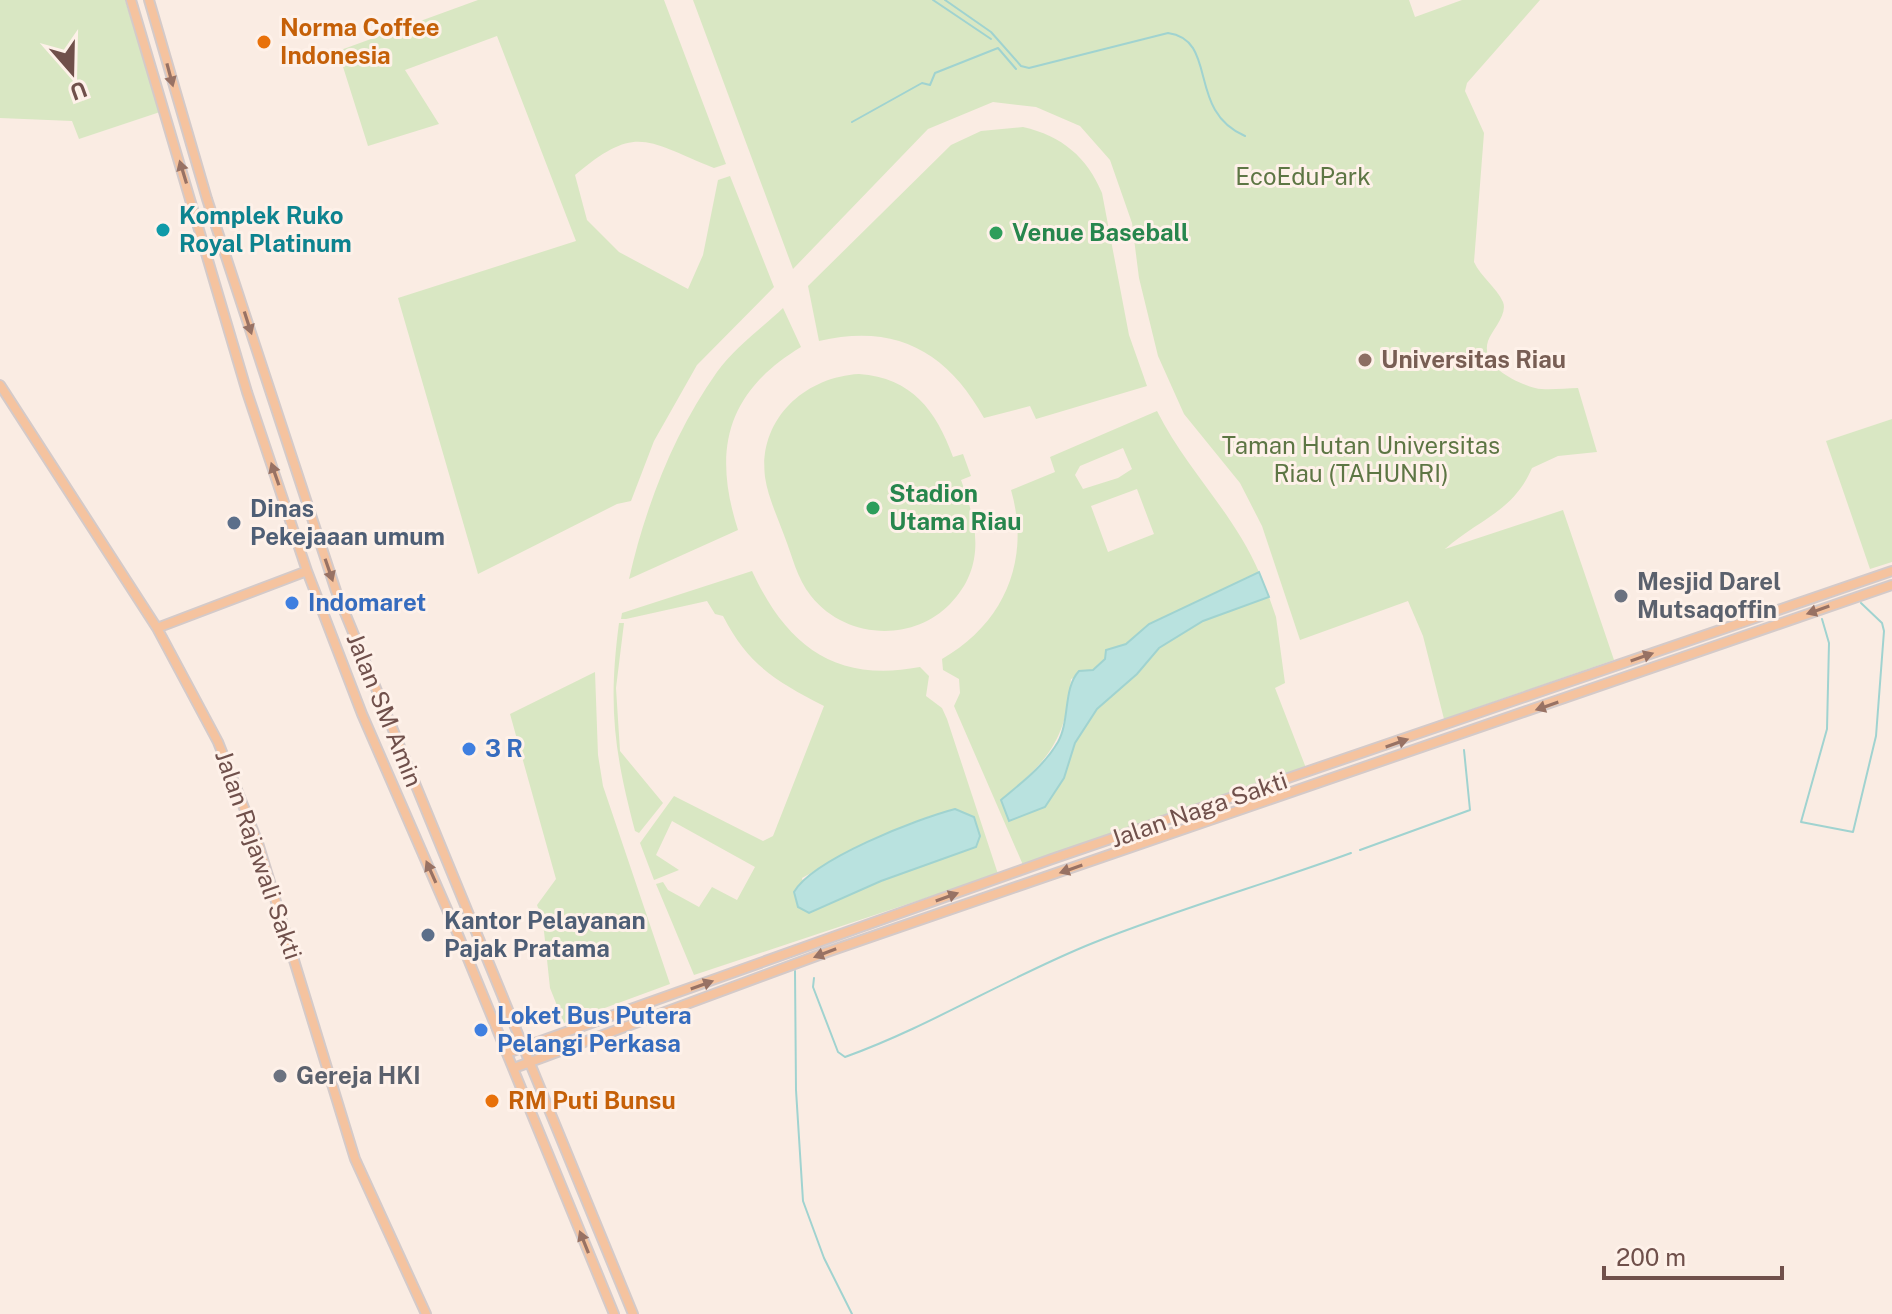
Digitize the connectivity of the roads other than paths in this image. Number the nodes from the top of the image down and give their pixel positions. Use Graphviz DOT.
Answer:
graph roads {
  1 [pos="131,0"];
  2 [pos="150,5"];
  3 [pos="135,16"];
  4 [pos="0,385"];
  5 [pos="307,571"];
  6 [pos="1892,571"];
  7 [pos="1892,585"];
  8 [pos="157,628"];
  9 [pos="381,705"];
  10 [pos="362,714"];
  11 [pos="523,1049"];
  12 [pos="507,1053"];
  13 [pos="528,1064"];
  14 [pos="514,1068"];
  15 [pos="558,1131"];
  16 [pos="543,1139"];
  17 [pos="426,1314"];
  18 [pos="614,1314"];
  19 [pos="633,1314"];
  1 -- 3 [label="main road, Jalan SM Amin"];
  2 -- 3 [label="main road"];
  2 -- 9 [label="main road, Jalan SM Amin, one-way"];
  5 -- 3 [label="main road, Jalan SM Amin, one-way"];
  4 -- 8 [label="main road, Jalan Rajawali Sakti"];
  5 -- 8 [label="main road"];
  5 -- 10 [label="main road, Jalan SM Amin"];
  11 -- 6 [label="main road, Jalan Naga Sakti, one-way"];
  7 -- 13 [label="main road, Jalan Naga Sakti, one-way"];
  8 -- 17 [label="main road, Jalan Rajawali Sakti"];
  9 -- 10 [label="main road"];
  9 -- 11 [label="main road, Jalan SM Amin"];
  12 -- 10 [label="main road, Jalan SM Amin, one-way"];
  11 -- 12 [label="main road, Jalan Naga Sakti"];
  11 -- 13 [label="main road, Jalan SM Amin"];
  12 -- 14 [label="main road, Jalan SM Amin"];
  13 -- 14 [label="main road, Jalan Naga Sakti"];
  13 -- 15 [label="main road, Jalan SM Amin"];
  14 -- 16 [label="main road, Jalan SM Amin"];
  15 -- 16 [label="main road"];
  15 -- 19 [label="main road, Jalan SM Amin"];
  18 -- 16 [label="main road, Jalan SM Amin, one-way"];
}
